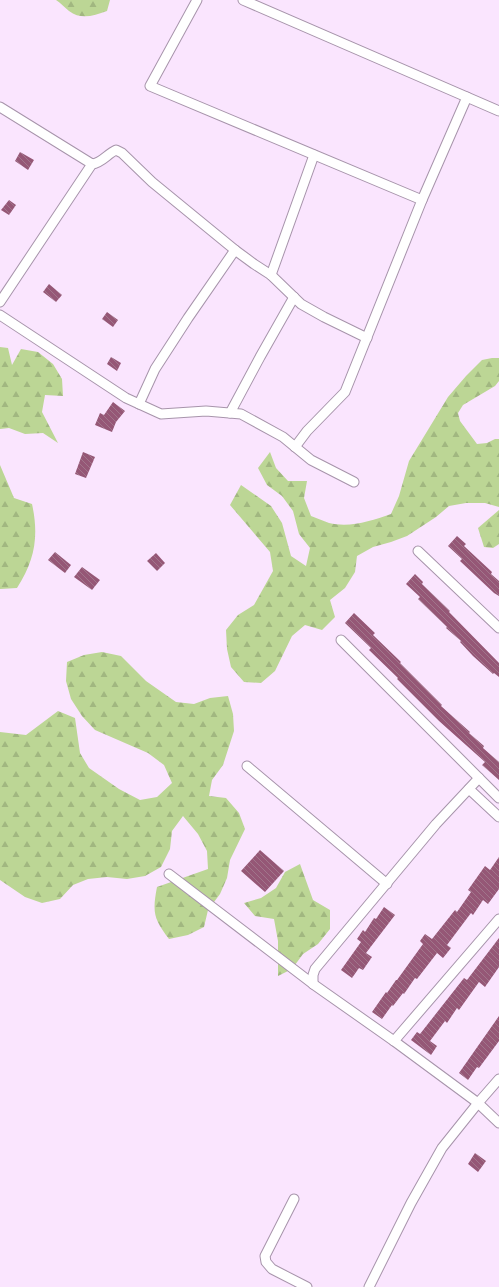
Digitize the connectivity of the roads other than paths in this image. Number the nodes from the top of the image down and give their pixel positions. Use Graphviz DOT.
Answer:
graph roads {
  1 [pos="197,0"];
  2 [pos="243,0"];
  3 [pos="467,97"];
  4 [pos="0,107"];
  5 [pos="499,111"];
  6 [pos="314,156"];
  7 [pos="92,164"];
  8 [pos="422,200"];
  9 [pos="235,250"];
  10 [pos="271,275"];
  11 [pos="294,297"];
  12 [pos="0,302"];
  13 [pos="0,315"];
  14 [pos="367,338"];
  15 [pos="139,404"];
  16 [pos="230,414"];
  17 [pos="295,447"];
  18 [pos="354,482"];
  19 [pos="418,551"];
  20 [pos="499,628"];
  21 [pos="341,640"];
  22 [pos="247,766"];
  23 [pos="479,778"];
  24 [pos="470,788"];
  25 [pos="499,798"];
  26 [pos="499,817"];
  27 [pos="169,874"];
  28 [pos="387,884"];
  29 [pos="499,919"];
  30 [pos="313,984"];
  31 [pos="394,1040"];
  32 [pos="499,1079"];
  33 [pos="478,1103"];
  34 [pos="499,1123"];
  35 [pos="294,1199"];
  36 [pos="306,1287"];
  37 [pos="369,1287"];
  1 -- 6 [label="street"];
  2 -- 3 [label="street"];
  3 -- 5 [label="street"];
  3 -- 8 [label="street"];
  4 -- 7 [label="street"];
  6 -- 8 [label="street"];
  6 -- 10 [label="street"];
  7 -- 9 [label="street"];
  7 -- 12 [label="street"];
  8 -- 14 [label="street"];
  9 -- 10 [label="street"];
  9 -- 15 [label="street"];
  10 -- 11 [label="street"];
  11 -- 14 [label="street"];
  11 -- 16 [label="street"];
  13 -- 15 [label="street"];
  14 -- 17 [label="street"];
  15 -- 16 [label="street"];
  16 -- 17 [label="street"];
  17 -- 18 [label="street"];
  19 -- 20 [label="street"];
  21 -- 23 [label="street"];
  22 -- 28 [label="street"];
  23 -- 24 [label="street"];
  23 -- 25 [label="street"];
  24 -- 26 [label="street"];
  24 -- 28 [label="street"];
  27 -- 30 [label="street"];
  28 -- 30 [label="street"];
  29 -- 31 [label="street"];
  30 -- 31 [label="street"];
  31 -- 33 [label="street"];
  32 -- 33 [label="street"];
  33 -- 34 [label="street"];
  33 -- 37 [label="street"];
  35 -- 36 [label="street"];
}
